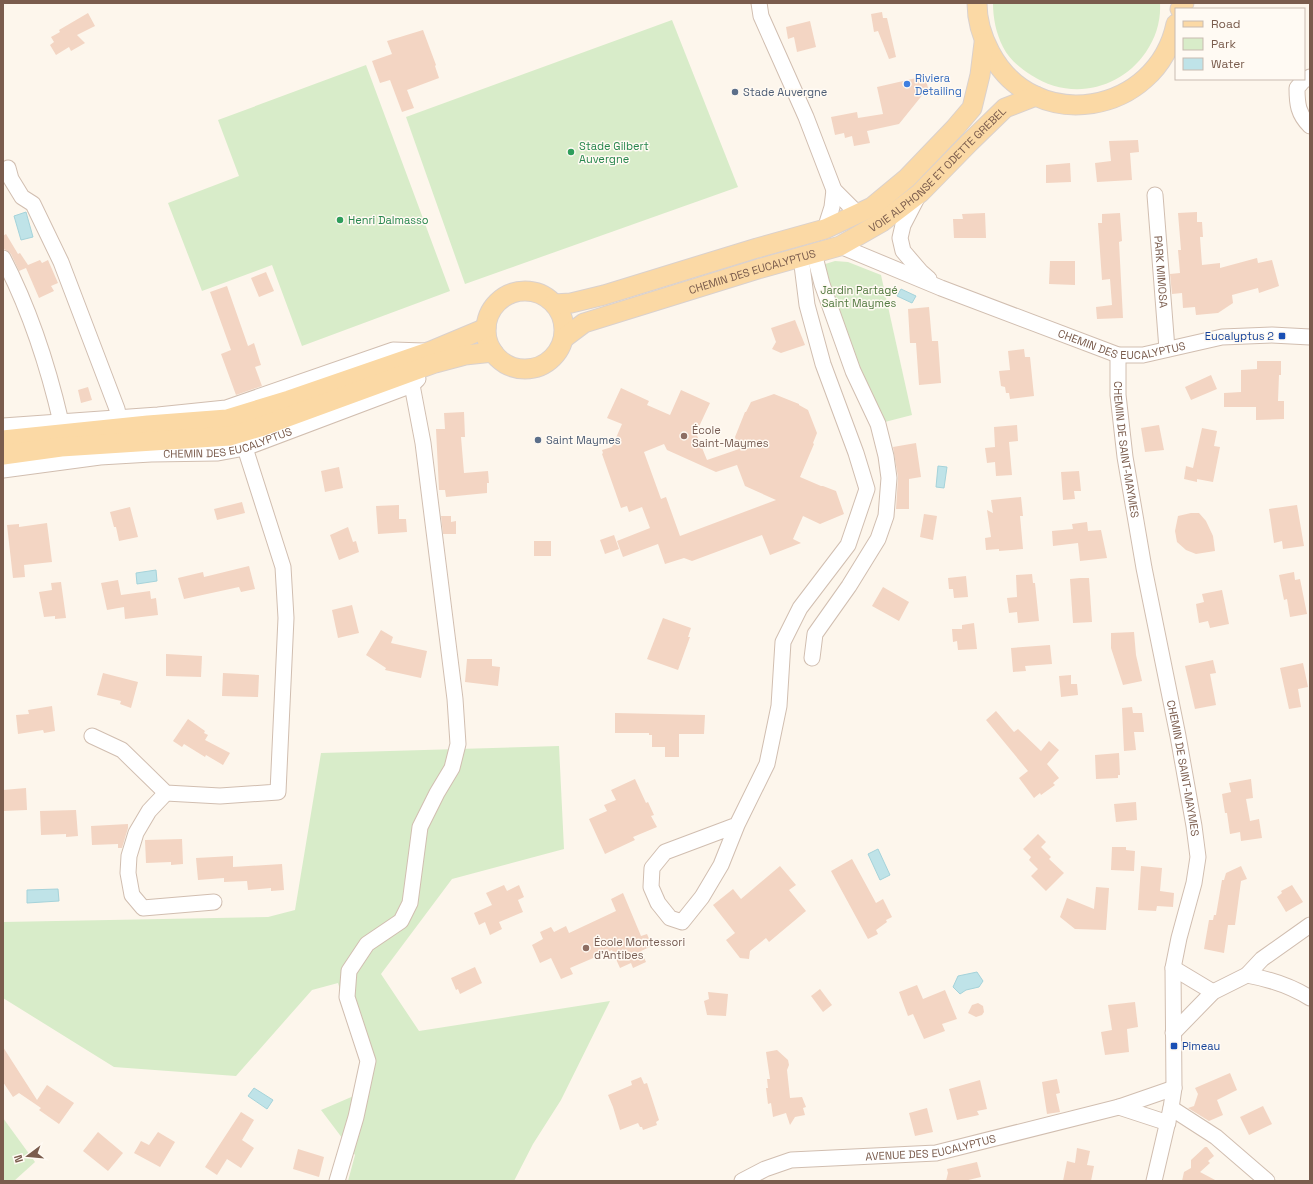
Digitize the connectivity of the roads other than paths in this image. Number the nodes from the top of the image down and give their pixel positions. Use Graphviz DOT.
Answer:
graph roads {
  1 [pos="759,3"];
  2 [pos="977,3"];
  3 [pos="1175,30"];
  4 [pos="984,42"];
  5 [pos="1305,80"];
  6 [pos="1036,96"];
  7 [pos="1310,126"];
  8 [pos="8,168"];
  9 [pos="834,190"];
  10 [pos="920,193"];
  11 [pos="1155,195"];
  12 [pos="858,214"];
  13 [pos="825,229"];
  14 [pos="840,246"];
  15 [pos="808,255"];
  16 [pos="3,258"];
  17 [pos="941,288"];
  18 [pos="554,304"];
  19 [pos="486,328"];
  20 [pos="1310,337"];
  21 [pos="564,338"];
  22 [pos="1166,349"];
  23 [pos="493,352"];
  24 [pos="1118,354"];
  25 [pos="433,357"];
  26 [pos="412,385"];
  27 [pos="119,418"];
  28 [pos="61,422"];
  29 [pos="3,426"];
  30 [pos="3,440"];
  31 [pos="245,448"];
  32 [pos="3,455"];
  33 [pos="3,470"];
  34 [pos="812,658"];
  35 [pos="92,736"];
  36 [pos="166,793"];
  37 [pos="737,825"];
  38 [pos="214,902"];
  39 [pos="1310,925"];
  40 [pos="1173,968"];
  41 [pos="1247,975"];
  42 [pos="1214,992"];
  43 [pos="1310,998"];
  44 [pos="1173,1033"];
  45 [pos="1174,1088"];
  46 [pos="1119,1107"];
  47 [pos="1171,1108"];
  48 [pos="1168,1123"];
  49 [pos="337,1181"];
  50 [pos="742,1181"];
  51 [pos="1154,1181"];
  52 [pos="1267,1181"];
  1 -- 9 [label="street"];
  2 -- 4 [label="main road"];
  3 -- 6 [label="main road"];
  4 -- 6 [label="main road"];
  4 -- 12 [label="main road, CHEMIN DES EUCALYPTUS"];
  5 -- 7 [label="street"];
  6 -- 10 [label="main road, VOIE ALPHONSE ET ODETTE GREBEL"];
  8 -- 27 [label="street"];
  9 -- 12 [label="street"];
  9 -- 13 [label="street"];
  10 -- 14 [label="main road, VOIE ALPHONSE ET ODETTE GREBEL"];
  10 -- 17 [label="street, CHEMIN DES EUCALYPTUS"];
  11 -- 22 [label="street, PARK MIMOSA"];
  12 -- 13 [label="main road, CHEMIN DES EUCALYPTUS"];
  13 -- 18 [label="main road, CHEMIN DES EUCALYPTUS"];
  14 -- 15 [label="main road, CHEMIN DES EUCALYPTUS"];
  14 -- 17 [label="street, CHEMIN DES EUCALYPTUS"];
  15 -- 21 [label="main road, CHEMIN DES EUCALYPTUS"];
  15 -- 34 [label="street"];
  15 -- 37 [label="street"];
  16 -- 28 [label="street"];
  17 -- 24 [label="street, CHEMIN DES EUCALYPTUS"];
  18 -- 19 [label="main road"];
  18 -- 21 [label="main road"];
  19 -- 23 [label="main road"];
  19 -- 25 [label="main road, CHEMIN DES EUCALYPTUS"];
  20 -- 22 [label="street, CHEMIN DES EUCALYPTUS"];
  21 -- 23 [label="main road"];
  22 -- 24 [label="street, CHEMIN DES EUCALYPTUS"];
  23 -- 25 [label="main road, CHEMIN DES EUCALYPTUS"];
  24 -- 40 [label="street, CHEMIN DE SAINT-MAYMES"];
  25 -- 26 [label="street, CHEMIN DES EUCALYPTUS"];
  25 -- 27 [label="street, CHEMIN DES EUCALYPTUS"];
  25 -- 30 [label="main road, CHEMIN DES EUCALYPTUS"];
  25 -- 32 [label="main road, CHEMIN DES EUCALYPTUS"];
  26 -- 31 [label="street, CHEMIN DES EUCALYPTUS"];
  26 -- 49 [label="street"];
  27 -- 28 [label="street, CHEMIN DES EUCALYPTUS"];
  28 -- 29 [label="street, CHEMIN DES EUCALYPTUS"];
  31 -- 33 [label="street, CHEMIN DES EUCALYPTUS"];
  31 -- 36 [label="street"];
  35 -- 36 [label="street"];
  36 -- 38 [label="street"];
  37 -- 37 [label="street"];
  39 -- 41 [label="street"];
  40 -- 42 [label="street"];
  40 -- 44 [label="street, CHEMIN DE SAINT-MAYMES"];
  41 -- 42 [label="street"];
  41 -- 43 [label="street"];
  42 -- 44 [label="street"];
  44 -- 45 [label="street, CHEMIN DE SAINT-MAYMES"];
  45 -- 46 [label="street, AVENUE DES EUCALYPTUS"];
  45 -- 47 [label="street, CHEMIN DE SAINT-MAYMES"];
  46 -- 48 [label="street"];
  46 -- 50 [label="street, AVENUE DES EUCALYPTUS"];
  47 -- 48 [label="street, CHEMIN DE SAINT-MAYMES"];
  47 -- 52 [label="street"];
  48 -- 51 [label="street, CHEMIN DE SAINT-MAYMES"];
}
